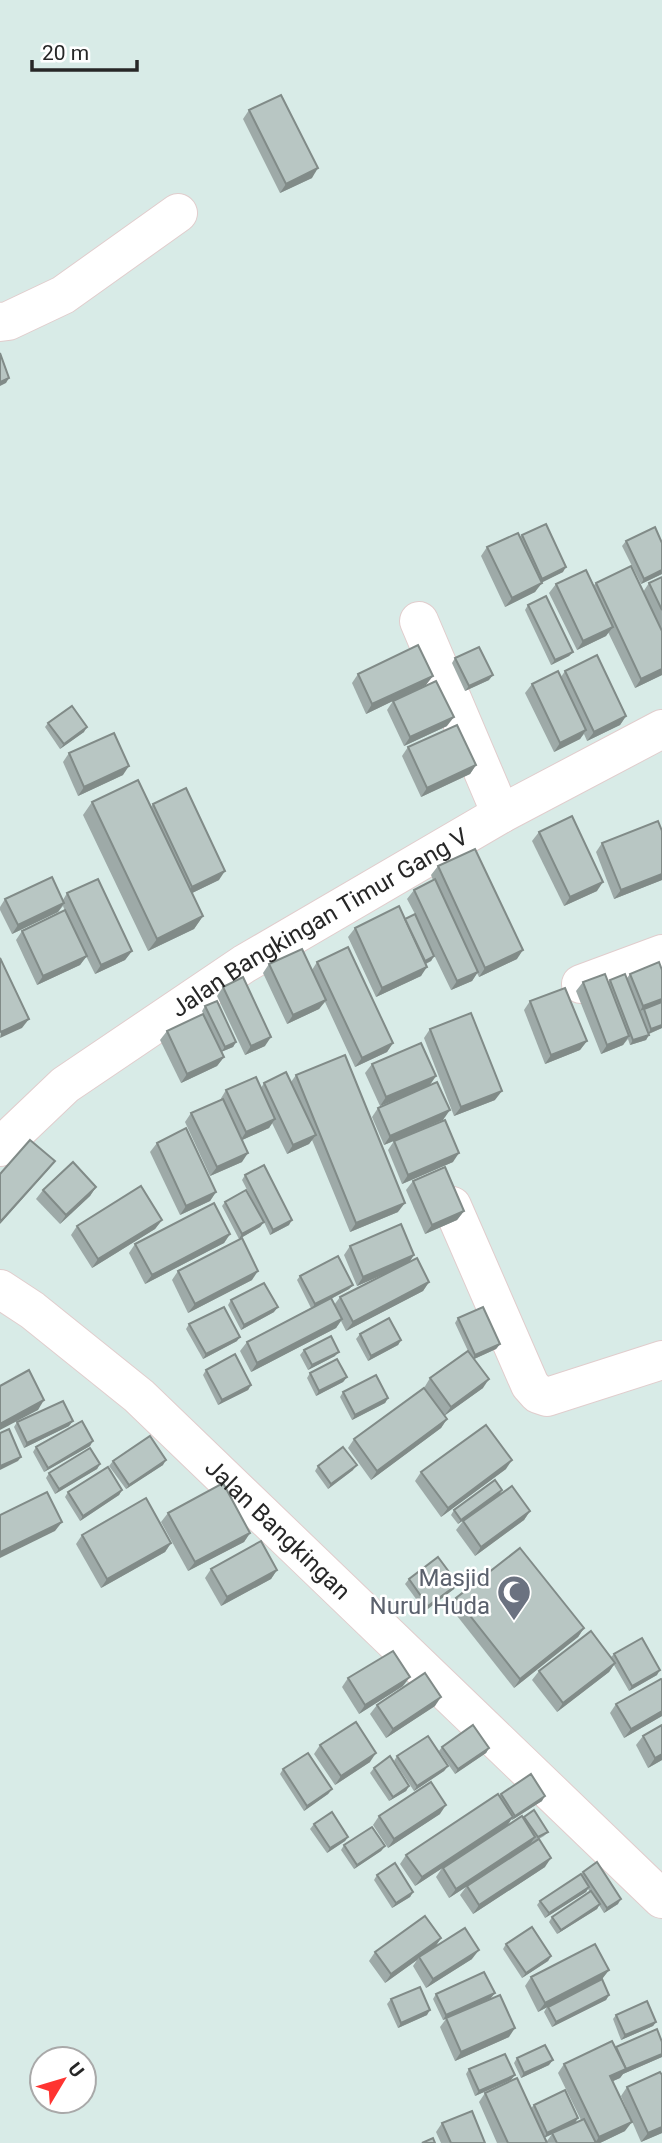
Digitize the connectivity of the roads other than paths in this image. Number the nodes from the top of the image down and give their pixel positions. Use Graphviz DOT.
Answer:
graph roads {
  1 [pos="178,213"];
  2 [pos="0,322"];
  3 [pos="419,621"];
  4 [pos="662,729"];
  5 [pos="501,814"];
  6 [pos="662,954"];
  7 [pos="581,984"];
  8 [pos="0,1147"];
  9 [pos="453,1206"];
  10 [pos="0,1289"];
  11 [pos="662,1360"];
  12 [pos="662,1899"];
  1 -- 2 [label="street"];
  3 -- 5 [label="street"];
  4 -- 5 [label="street, Jalan Bangkingan Timur Gang V"];
  5 -- 8 [label="street, Jalan Bangkingan Timur Gang V"];
  6 -- 7 [label="street"];
  9 -- 11 [label="street"];
  10 -- 12 [label="street, Jalan Bangkingan"];
}
